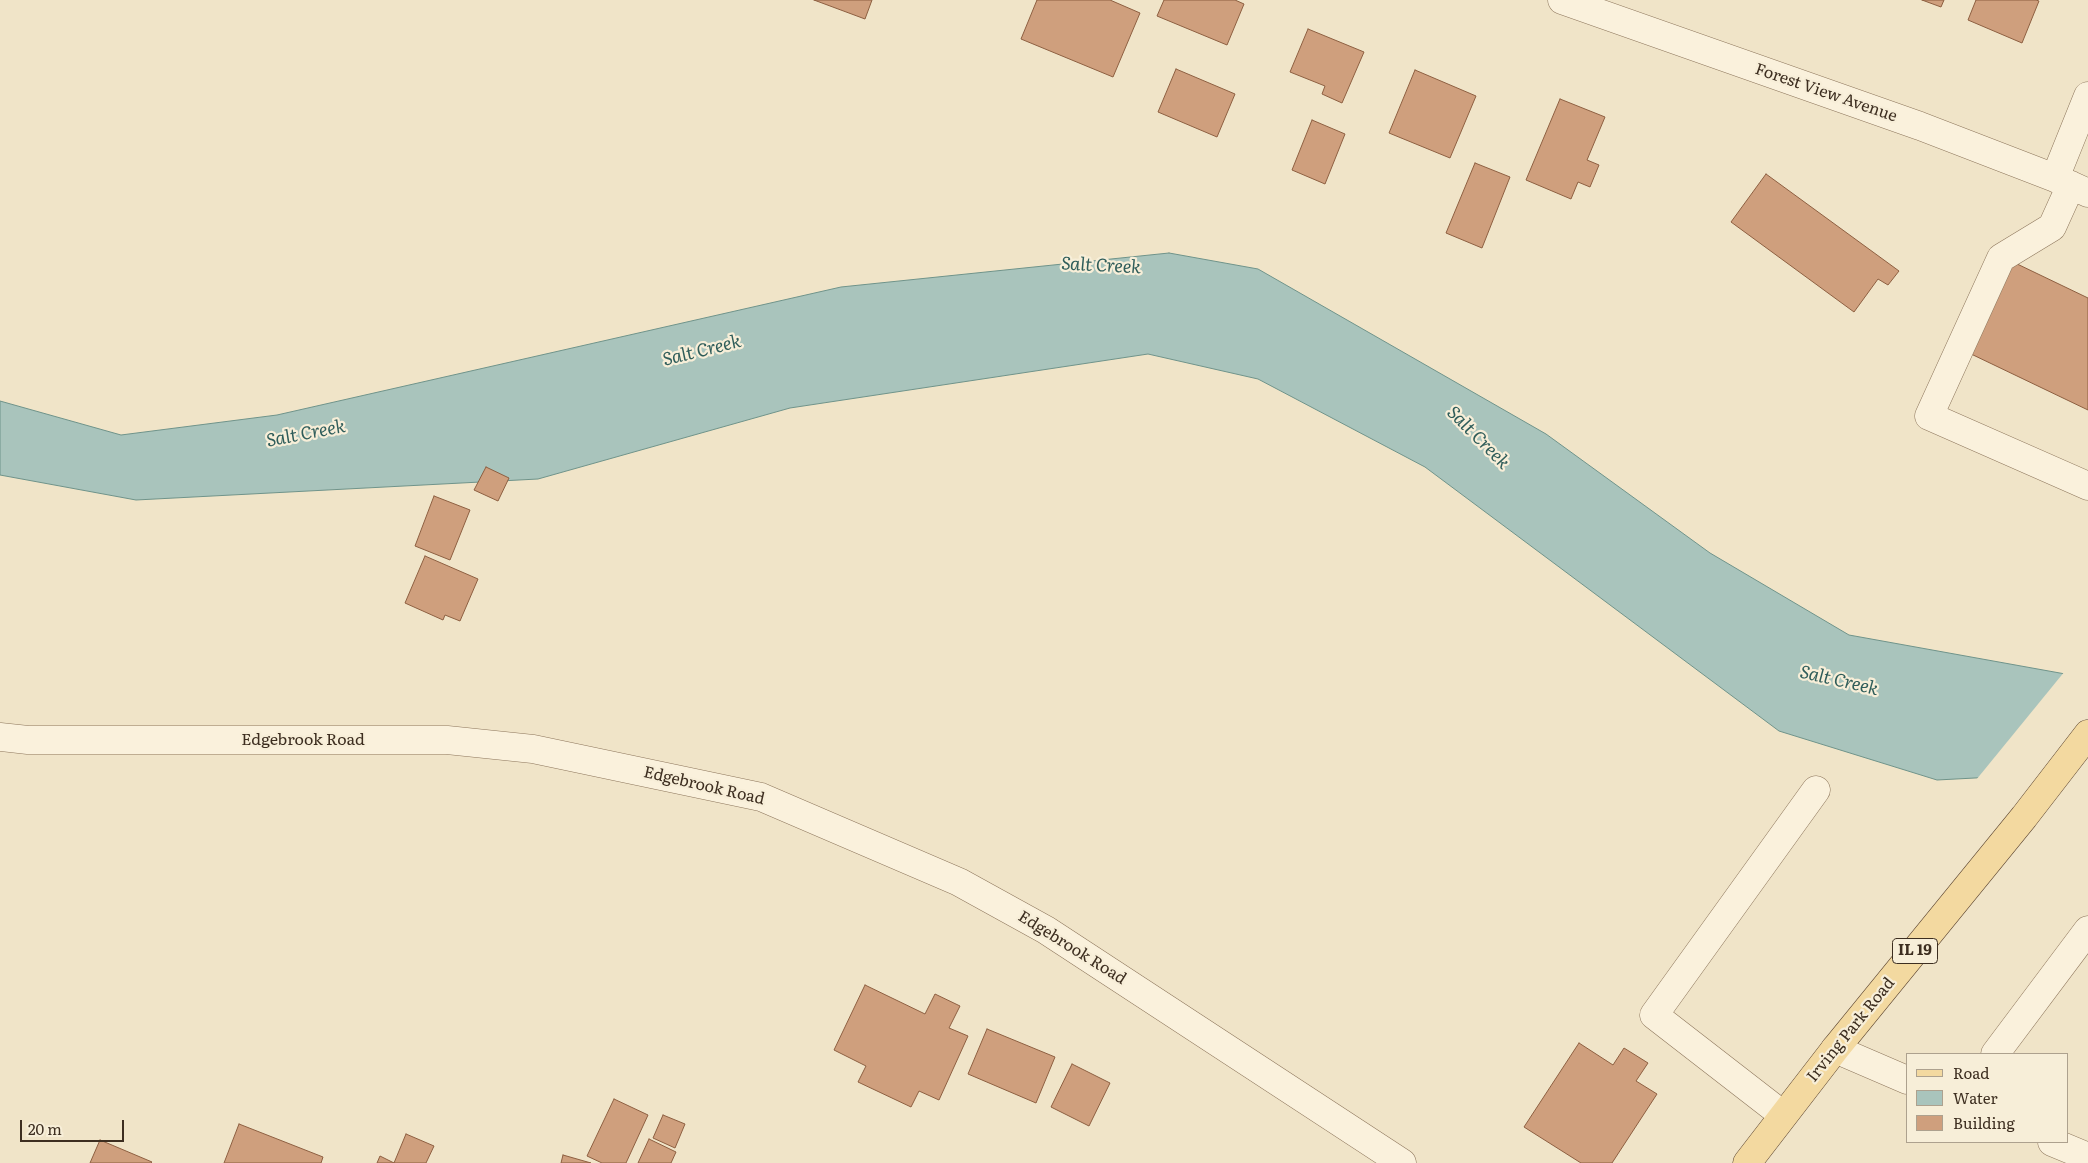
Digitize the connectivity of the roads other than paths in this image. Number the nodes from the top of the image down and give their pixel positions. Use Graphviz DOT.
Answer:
graph roads {
  1 [pos="1562,0"];
  2 [pos="2088,96"];
  3 [pos="2071,186"];
  4 [pos="2088,486"];
  5 [pos="2088,734"];
  6 [pos="0,737"];
  7 [pos="1816,790"];
  8 [pos="2088,930"];
  9 [pos="1835,1049"];
  10 [pos="1996,1053"];
  11 [pos="1906,1080"];
  12 [pos="1783,1115"];
  13 [pos="2054,1143"];
  14 [pos="2088,1157"];
  15 [pos="1402,1163"];
  16 [pos="1747,1163"];
  1 -- 3 [label="street, Forest View Avenue"];
  2 -- 3 [label="street"];
  3 -- 4 [label="street"];
  5 -- 9 [label="main road, Irving Park Road / IL 19"];
  6 -- 15 [label="street, Edgebrook Road"];
  7 -- 12 [label="street"];
  8 -- 10 [label="street"];
  9 -- 11 [label="street"];
  9 -- 12 [label="main road, Irving Park Road / IL 19"];
  12 -- 16 [label="main road, Irving Park Road / IL 19"];
  13 -- 14 [label="street"];
}
